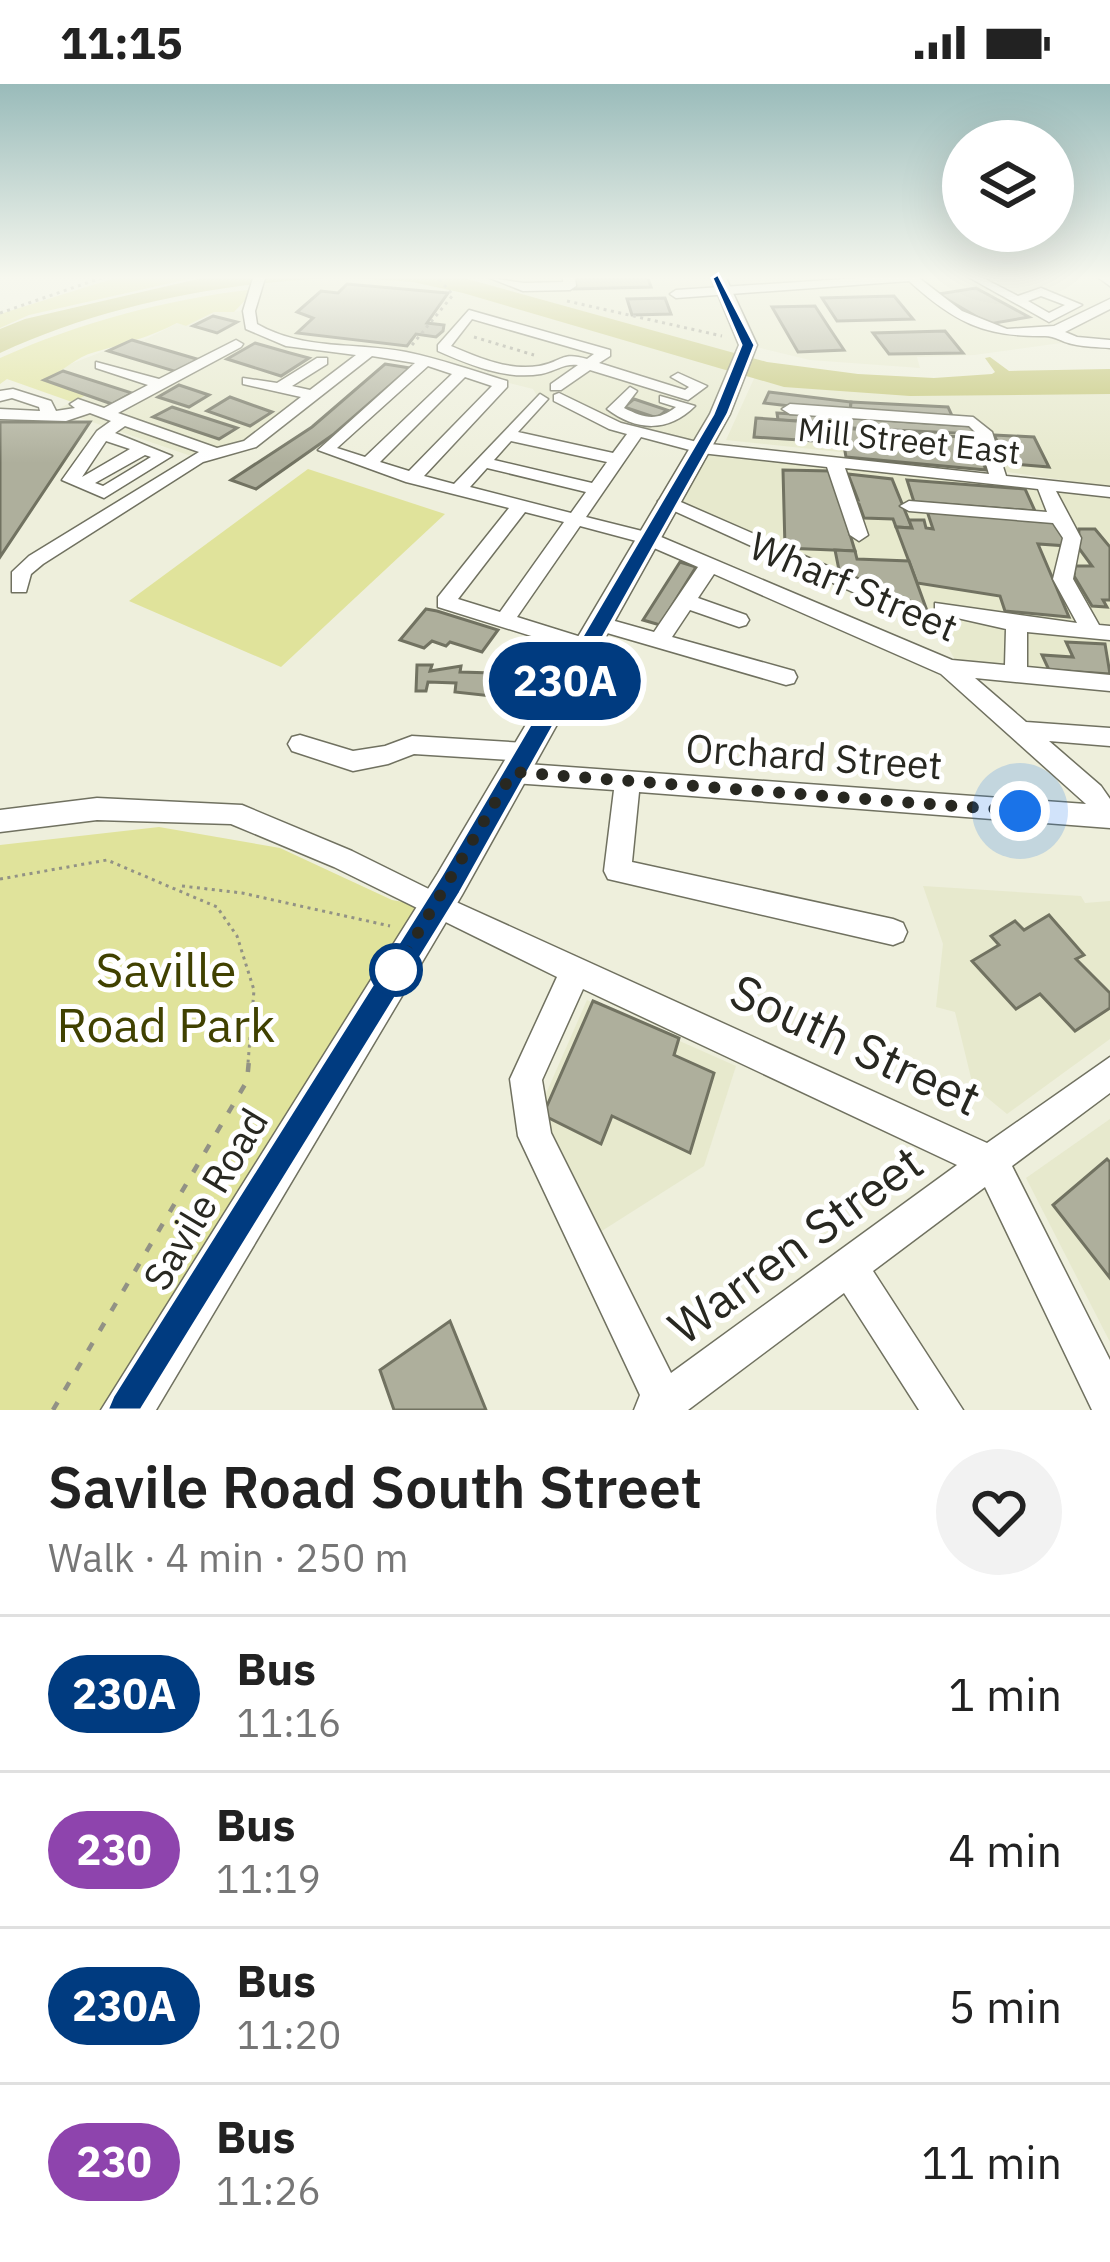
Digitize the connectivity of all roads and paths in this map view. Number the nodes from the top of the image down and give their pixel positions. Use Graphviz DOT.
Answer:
graph roads {
  1 [pos="275,340"];
  2 [pos="416,340"];
  3 [pos="449,340"];
  4 [pos="559,340"];
  5 [pos="746,340"];
  6 [pos="1073,340"];
  7 [pos="236,344"];
  8 [pos="1110,344"];
  9 [pos="371,350"];
  10 [pos="605,353"];
  11 [pos="403,356"];
  12 [pos="322,361"];
  13 [pos="424,362"];
  14 [pos="589,364"];
  15 [pos="101,365"];
  16 [pos="461,373"];
  17 [pos="678,377"];
  18 [pos="161,384"];
  19 [pos="502,385"];
  20 [pos="629,387"];
  21 [pos="279,388"];
  22 [pos="229,392"];
  23 [pos="557,392"];
  24 [pos="537,394"];
  25 [pos="0,396"];
  26 [pos="316,396"];
  27 [pos="790,409"];
  28 [pos="100,411"];
  29 [pos="0,414"];
  30 [pos="49,414"];
  31 [pos="636,433"];
  32 [pos="103,434"];
  33 [pos="508,435"];
  34 [pos="701,448"];
  35 [pos="217,453"];
  36 [pos="616,459"];
  37 [pos="483,462"];
  38 [pos="834,462"];
  39 [pos="368,464"];
  40 [pos="412,478"];
  41 [pos="999,479"];
  42 [pos="1044,484"];
  43 [pos="593,489"];
  44 [pos="458,490"];
  45 [pos="1110,492"];
  46 [pos="667,501"];
  47 [pos="520,506"];
  48 [pos="909,506"];
  49 [pos="1059,518"];
  50 [pos="575,520"];
  51 [pos="859,535"];
  52 [pos="647,538"];
  53 [pos="749,538"];
  54 [pos="714,567"];
  55 [pos="19,587"];
  56 [pos="686,601"];
  57 [pos="942,608"];
  58 [pos="917,613"];
  59 [pos="739,620"];
  60 [pos="504,621"];
  61 [pos="1016,624"];
  62 [pos="1101,633"];
  63 [pos="591,634"];
  64 [pos="658,640"];
  65 [pos="949,668"];
  66 [pos="1016,674"];
  67 [pos="786,676"];
  68 [pos="1110,683"];
  69 [pos="1018,730"];
  70 [pos="1110,737"];
  71 [pos="300,744"];
  72 [pos="519,762"];
  73 [pos="628,781"];
  74 [pos="1109,817"];
  75 [pos="0,821"];
  76 [pos="0,879"];
  77 [pos="174,885"];
  78 [pos="427,919"];
  79 [pos="893,932"];
  80 [pos="576,970"];
  81 [pos="1110,1072"];
  82 [pos="992,1163"];
  83 [pos="849,1268"];
  84 [pos="1110,1403"];
  85 [pos="659,1406"];
  86 [pos="53,1410"];
  87 [pos="127,1410"];
  88 [pos="943,1410"];
  1 -- 9 [label="street"];
  2 -- 11 [label="path"];
  3 -- 14 [label="street"];
  4 -- 10 [label="street"];
  5 -- 34 [label="main road, Savile Road"];
  6 -- 8 [label="street"];
  7 -- 18 [label="street"];
  9 -- 11 [label="street"];
  9 -- 26 [label="street"];
  10 -- 14 [label="street"];
  10 -- 20 [label="street"];
  11 -- 13 [label="street"];
  12 -- 21 [label="street"];
  13 -- 16 [label="street"];
  13 -- 39 [label="street"];
  14 -- 20 [label="street"];
  14 -- 23 [label="street"];
  15 -- 18 [label="street"];
  16 -- 19 [label="street"];
  16 -- 39 [label="street"];
  17 -- 20 [label="street"];
  18 -- 28 [label="street"];
  19 -- 24 [label="street"];
  19 -- 40 [label="street"];
  21 -- 22 [label="street"];
  21 -- 26 [label="street"];
  23 -- 24 [label="street"];
  23 -- 31 [label="street, Mill Street East"];
  24 -- 33 [label="street"];
  25 -- 30 [label="street"];
  26 -- 35 [label="street"];
  27 -- 41 [label="street"];
  28 -- 30 [label="street"];
  28 -- 32 [label="street"];
  28 -- 35 [label="street"];
  29 -- 30 [label="street"];
  31 -- 34 [label="street, Mill Street East"];
  31 -- 36 [label="street"];
  32 -- 32 [label="street"];
  33 -- 36 [label="street"];
  33 -- 37 [label="street"];
  34 -- 38 [label="street, Mill Street East"];
  34 -- 46 [label="main road, Savile Road"];
  35 -- 55 [label="street"];
  36 -- 43 [label="street"];
  37 -- 43 [label="street"];
  37 -- 44 [label="street"];
  38 -- 41 [label="street, Mill Street East"];
  38 -- 51 [label="street"];
  39 -- 40 [label="street, Wharf Street"];
  40 -- 44 [label="street, Wharf Street"];
  41 -- 42 [label="street, Mill Street East"];
  42 -- 45 [label="street, Mill Street East"];
  42 -- 49 [label="street"];
  43 -- 50 [label="street"];
  44 -- 47 [label="street, Wharf Street"];
  46 -- 52 [label="main road, Savile Road"];
  46 -- 53 [label="street"];
  47 -- 50 [label="street, Wharf Street"];
  47 -- 60 [label="street"];
  48 -- 49 [label="street"];
  49 -- 62 [label="street"];
  50 -- 52 [label="street, Wharf Street"];
  50 -- 60 [label="street"];
  52 -- 54 [label="street, Wharf Street"];
  52 -- 63 [label="main road, Savile Road"];
  53 -- 54 [label="street"];
  53 -- 58 [label="street"];
  54 -- 56 [label="street"];
  54 -- 65 [label="street, Wharf Street"];
  56 -- 59 [label="street"];
  56 -- 64 [label="street"];
  57 -- 61 [label="street"];
  60 -- 63 [label="street"];
  61 -- 62 [label="street"];
  61 -- 66 [label="street"];
  63 -- 64 [label="street"];
  63 -- 72 [label="main road, Savile Road"];
  64 -- 67 [label="street"];
  65 -- 66 [label="street, Wharf Street"];
  65 -- 69 [label="street"];
  66 -- 68 [label="street, Wharf Street"];
  69 -- 70 [label="street"];
  69 -- 74 [label="street"];
  71 -- 72 [label="street, Orchard Street"];
  72 -- 73 [label="street, Orchard Street"];
  72 -- 78 [label="main road, Savile Road"];
  73 -- 74 [label="street, Orchard Street"];
  73 -- 79 [label="street"];
  75 -- 78 [label="street, South Street"];
  76 -- 77 [label="path"];
  77 -- 78 [label="path"];
  77 -- 86 [label="path"];
  78 -- 80 [label="street, South Street"];
  78 -- 87 [label="main road, Savile Road"];
  80 -- 82 [label="street, South Street"];
  80 -- 85 [label="street"];
  81 -- 82 [label="street, Warren Street"];
  82 -- 83 [label="street, Warren Street"];
  82 -- 84 [label="street, South Street"];
  83 -- 85 [label="street, Warren Street"];
  83 -- 88 [label="street"];
}
